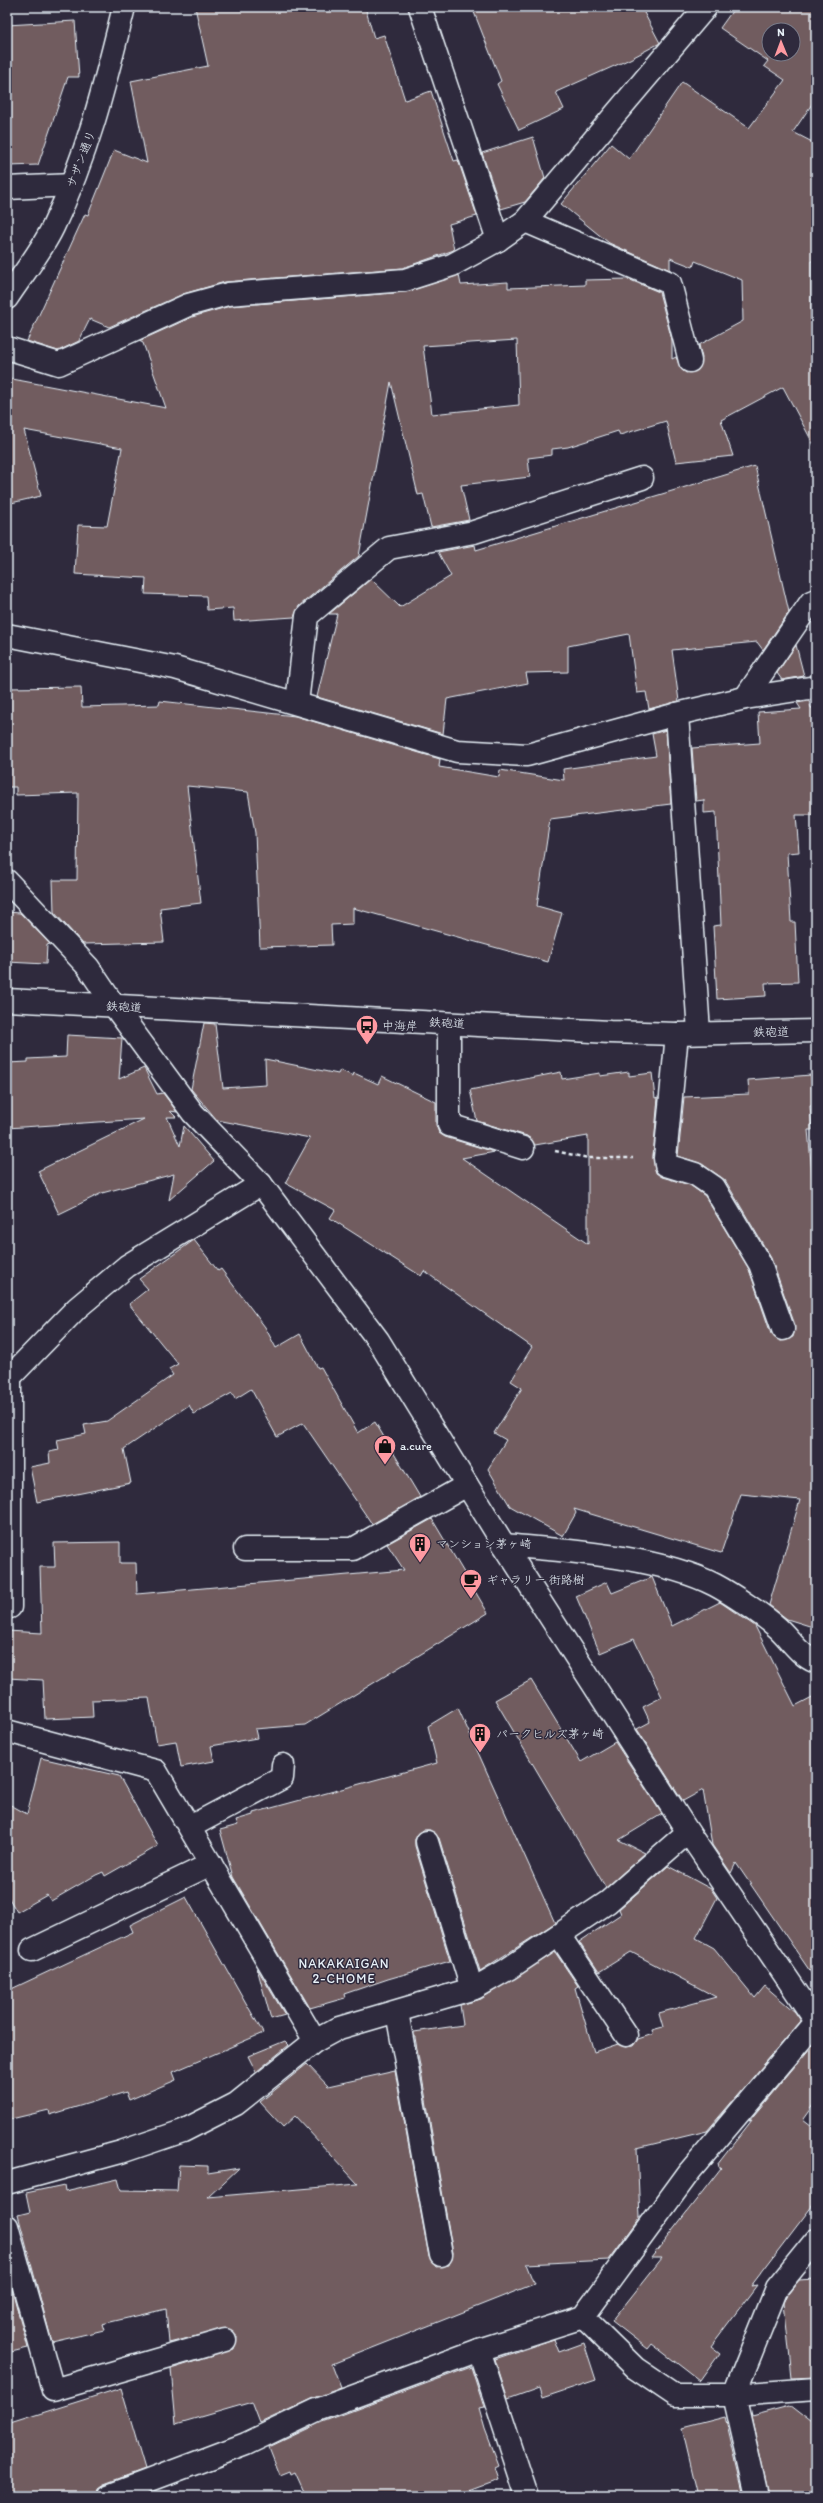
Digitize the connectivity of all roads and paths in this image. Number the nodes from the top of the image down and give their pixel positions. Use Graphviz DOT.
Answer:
graph roads {
  1 [pos="124,7"];
  2 [pos="420,7"];
  3 [pos="706,7"];
  4 [pos="72,185"];
  5 [pos="7,188"];
  6 [pos="525,221"];
  7 [pos="498,240"];
  8 [pos="7,298"];
  9 [pos="7,348"];
  10 [pos="690,361"];
  11 [pos="642,478"];
  12 [pos="816,600"];
  13 [pos="7,635"];
  14 [pos="816,687"];
  15 [pos="745,698"];
  16 [pos="297,703"];
  17 [pos="677,714"];
  18 [pos="7,881"];
  19 [pos="7,1000"];
  20 [pos="114,1007"];
  21 [pos="449,1024"];
  22 [pos="699,1032"];
  23 [pos="677,1034"];
  24 [pos="815,1036"];
  25 [pos="523,1148"];
  26 [pos="665,1158"];
  27 [pos="261,1184"];
  28 [pos="783,1328"];
  29 [pos="8,1379"];
  30 [pos="467,1485"];
  31 [pos="504,1545"];
  32 [pos="245,1549"];
  33 [pos="10,1607"];
  34 [pos="816,1662"];
  35 [pos="7,1731"];
  36 [pos="283,1765"];
  37 [pos="190,1827"];
  38 [pos="688,1832"];
  39 [pos="427,1842"];
  40 [pos="211,1864"];
  41 [pos="559,1934"];
  42 [pos="32,1950"];
  43 [pos="472,1989"];
  44 [pos="397,2012"];
  45 [pos="816,2021"];
  46 [pos="626,2035"];
  47 [pos="315,2041"];
  48 [pos="7,2183"];
  49 [pos="7,2226"];
  50 [pos="816,2240"];
  51 [pos="441,2255"];
  52 [pos="583,2317"];
  53 [pos="225,2340"];
  54 [pos="479,2350"];
  55 [pos="816,2389"];
  56 [pos="734,2395"];
  57 [pos="108,2496"];
  58 [pos="527,2496"];
  59 [pos="757,2496"];
  1 -- 4 [label="street, サザン通り"];
  2 -- 7 [label="street"];
  3 -- 6 [label="street"];
  4 -- 5 [label="street"];
  4 -- 8 [label="street, サザン通り"];
  6 -- 7 [label="street"];
  6 -- 10 [label="street"];
  7 -- 9 [label="street"];
  11 -- 16 [label="street"];
  12 -- 15 [label="street"];
  13 -- 16 [label="street"];
  14 -- 15 [label="street"];
  15 -- 17 [label="street"];
  16 -- 17 [label="street"];
  17 -- 22 [label="street"];
  18 -- 20 [label="street"];
  19 -- 20 [label="street, 鉄砲道"];
  20 -- 21 [label="street, 鉄砲道"];
  20 -- 27 [label="street"];
  21 -- 23 [label="street, 鉄砲道"];
  21 -- 25 [label="street"];
  22 -- 23 [label="street, 鉄砲道"];
  22 -- 24 [label="street, 鉄砲道"];
  23 -- 26 [label="street"];
  25 -- 26 [label="path"];
  26 -- 28 [label="street"];
  27 -- 29 [label="street"];
  27 -- 30 [label="street"];
  29 -- 33 [label="street"];
  30 -- 31 [label="street"];
  30 -- 32 [label="street"];
  31 -- 34 [label="street"];
  31 -- 38 [label="street"];
  35 -- 37 [label="street"];
  36 -- 37 [label="street"];
  37 -- 40 [label="street"];
  38 -- 41 [label="street"];
  38 -- 45 [label="street"];
  39 -- 43 [label="street"];
  40 -- 42 [label="street"];
  40 -- 47 [label="street"];
  41 -- 43 [label="street"];
  41 -- 46 [label="street"];
  43 -- 44 [label="street"];
  44 -- 47 [label="street"];
  44 -- 51 [label="street"];
  45 -- 52 [label="street"];
  47 -- 48 [label="street"];
  49 -- 53 [label="street"];
  50 -- 56 [label="street"];
  52 -- 54 [label="street"];
  52 -- 56 [label="street"];
  54 -- 57 [label="street"];
  54 -- 58 [label="street"];
  55 -- 56 [label="street"];
  56 -- 59 [label="street"];
}
